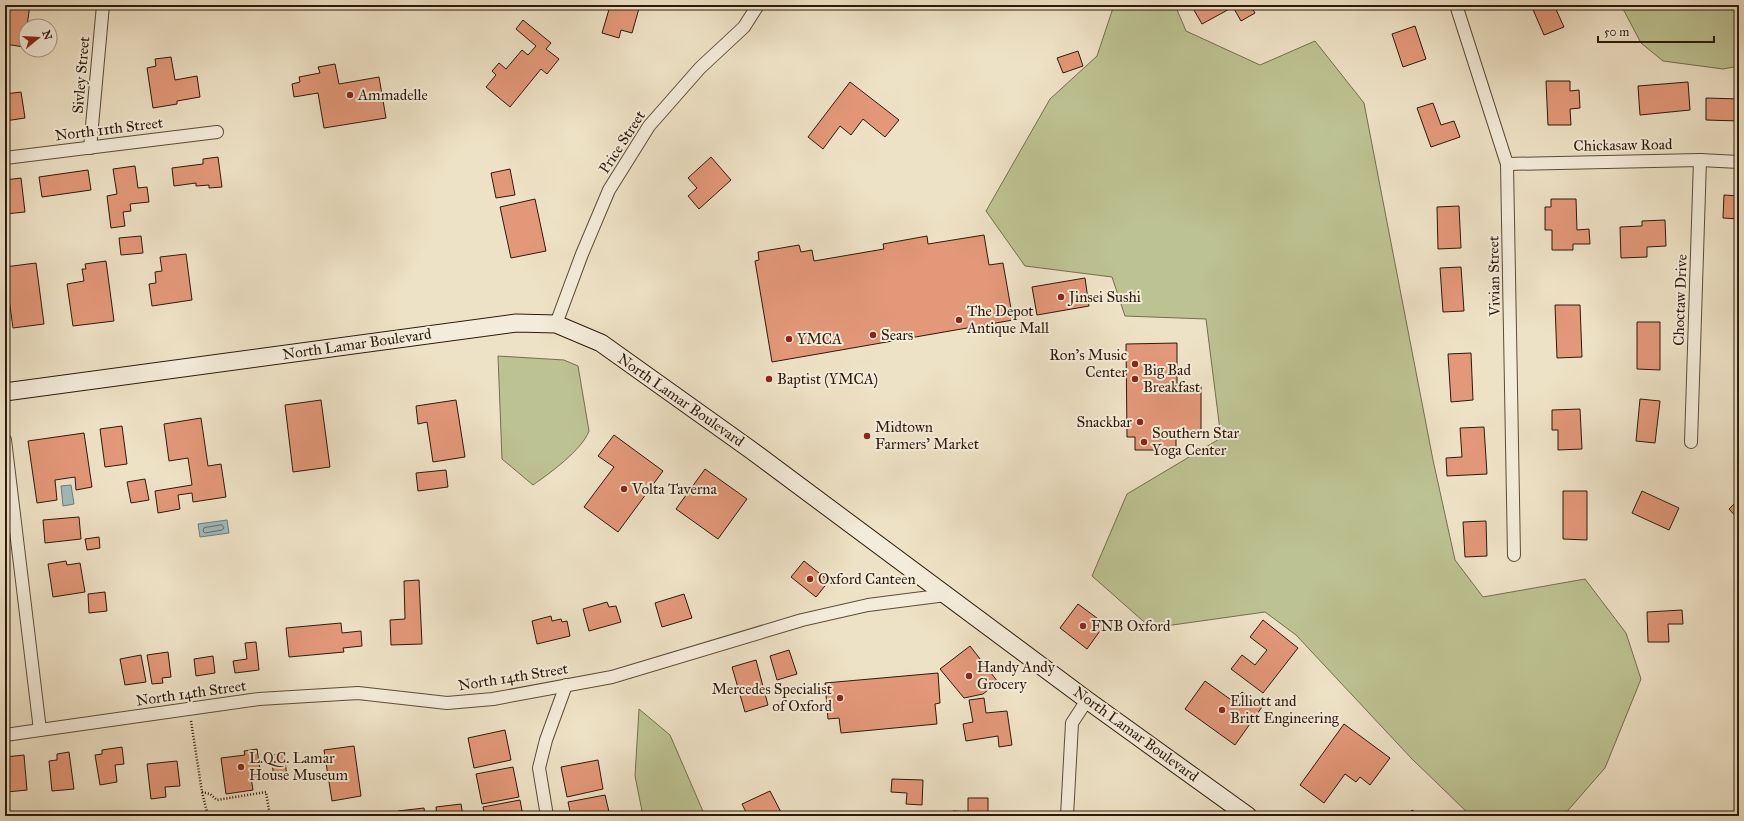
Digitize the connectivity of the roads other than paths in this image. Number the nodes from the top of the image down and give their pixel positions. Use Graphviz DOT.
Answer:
graph roads {
  1 [pos="103,5"];
  2 [pos="758,5"];
  3 [pos="1456,5"];
  4 [pos="217,132"];
  5 [pos="90,148"];
  6 [pos="5,158"];
  7 [pos="1700,160"];
  8 [pos="1739,162"];
  9 [pos="1507,164"];
  10 [pos="556,324"];
  11 [pos="5,392"];
  12 [pos="5,440"];
  13 [pos="1691,442"];
  14 [pos="1514,555"];
  15 [pos="946,595"];
  16 [pos="566,685"];
  17 [pos="1087,700"];
  18 [pos="40,730"];
  19 [pos="5,735"];
  20 [pos="547,816"];
  21 [pos="1067,816"];
  22 [pos="1248,816"];
  1 -- 5 [label="street, Sivley Street"];
  2 -- 10 [label="street, Price Street"];
  3 -- 9 [label="street, Vivian Street"];
  4 -- 5 [label="street, North 11th Street"];
  5 -- 6 [label="street, North 11th Street"];
  7 -- 8 [label="street, Chickasaw Road"];
  7 -- 9 [label="street, Chickasaw Road"];
  7 -- 13 [label="street, Choctaw Drive"];
  9 -- 14 [label="street, Vivian Street"];
  10 -- 11 [label="street, North Lamar Boulevard"];
  10 -- 15 [label="street, North Lamar Boulevard"];
  12 -- 18 [label="street"];
  15 -- 16 [label="street, North 14th Street"];
  15 -- 17 [label="street, North Lamar Boulevard"];
  16 -- 18 [label="street, North 14th Street"];
  16 -- 20 [label="street"];
  17 -- 21 [label="street"];
  17 -- 22 [label="street, North Lamar Boulevard"];
  18 -- 19 [label="street, North 14th Street"];
}
